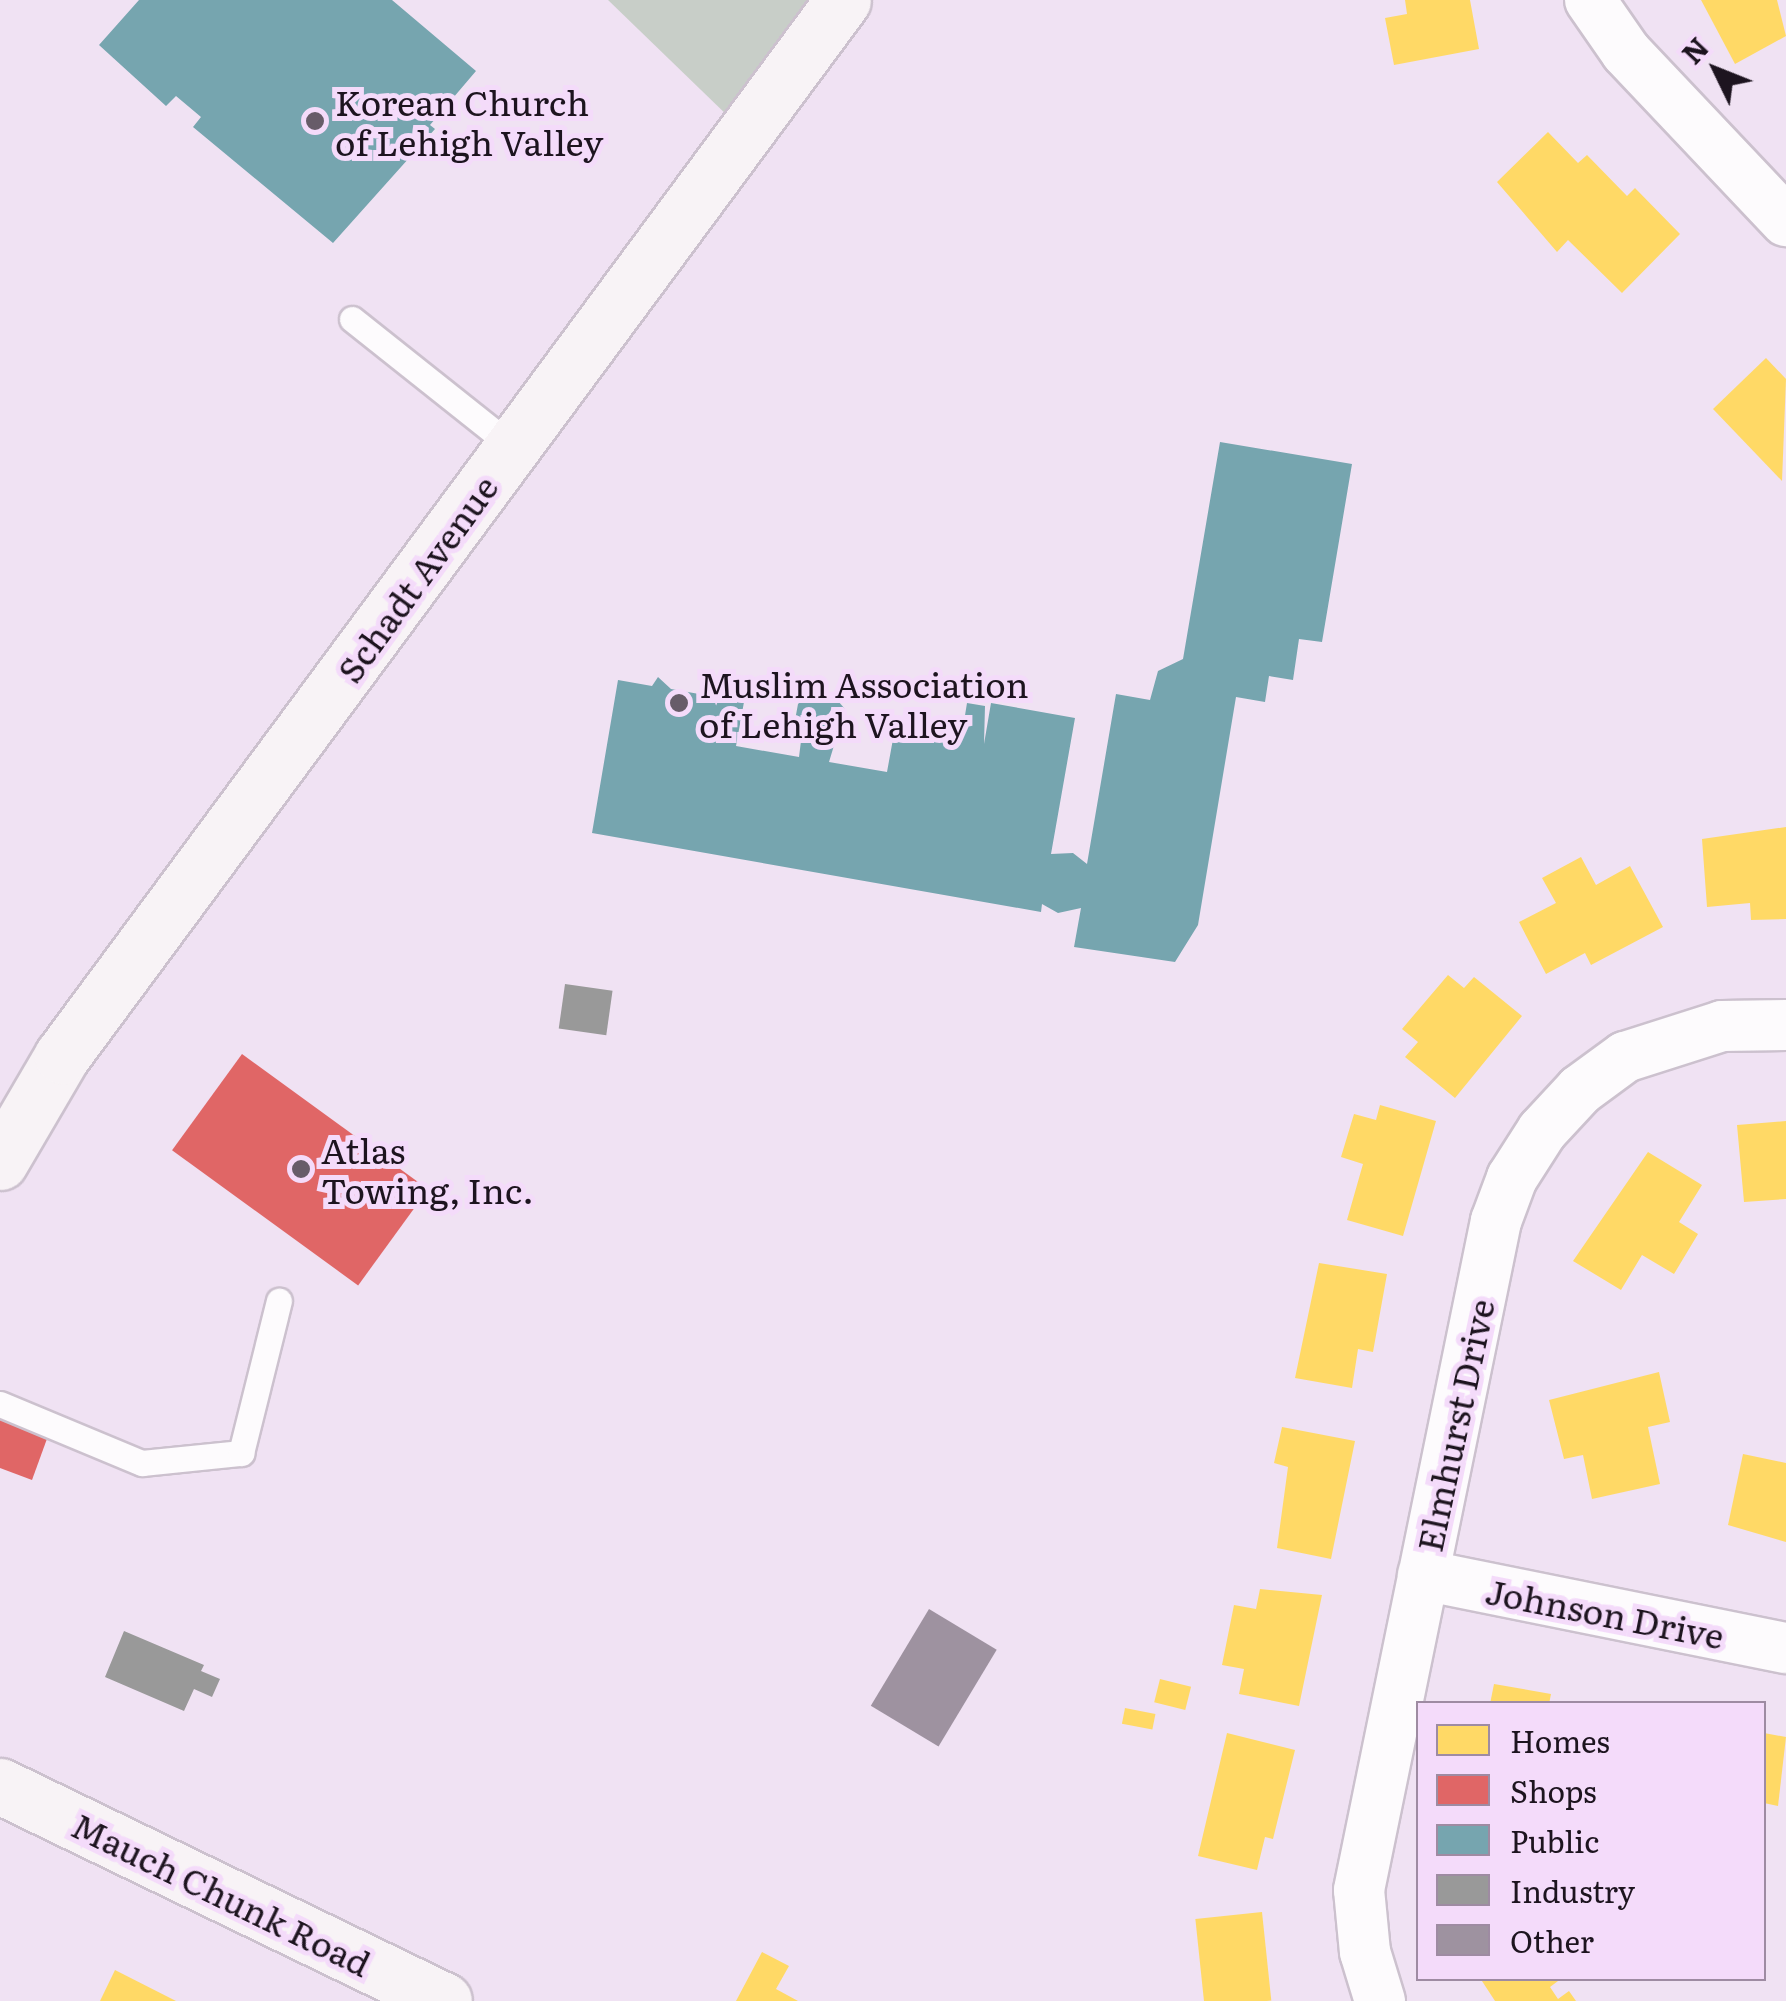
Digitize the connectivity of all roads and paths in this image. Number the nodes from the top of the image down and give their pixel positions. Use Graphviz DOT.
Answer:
graph roads {
  1 [pos="843,0"];
  2 [pos="1590,0"];
  3 [pos="1786,221"];
  4 [pos="352,320"];
  5 [pos="513,447"];
  6 [pos="1786,1025"];
  7 [pos="0,1162"];
  8 [pos="279,1301"];
  9 [pos="0,1404"];
  10 [pos="1423,1575"];
  11 [pos="1786,1648"];
  12 [pos="0,1786"];
  13 [pos="444,2001"];
  14 [pos="1380,2001"];
  1 -- 5 [label="street, Schadt Avenue"];
  2 -- 3 [label="street"];
  4 -- 5 [label="lane"];
  5 -- 7 [label="street, Schadt Avenue"];
  6 -- 10 [label="street, Elmhurst Drive"];
  8 -- 9 [label="lane"];
  10 -- 11 [label="street, Johnson Drive"];
  10 -- 14 [label="street, Elmhurst Drive"];
  12 -- 13 [label="street, Mauch Chunk Road"];
}
